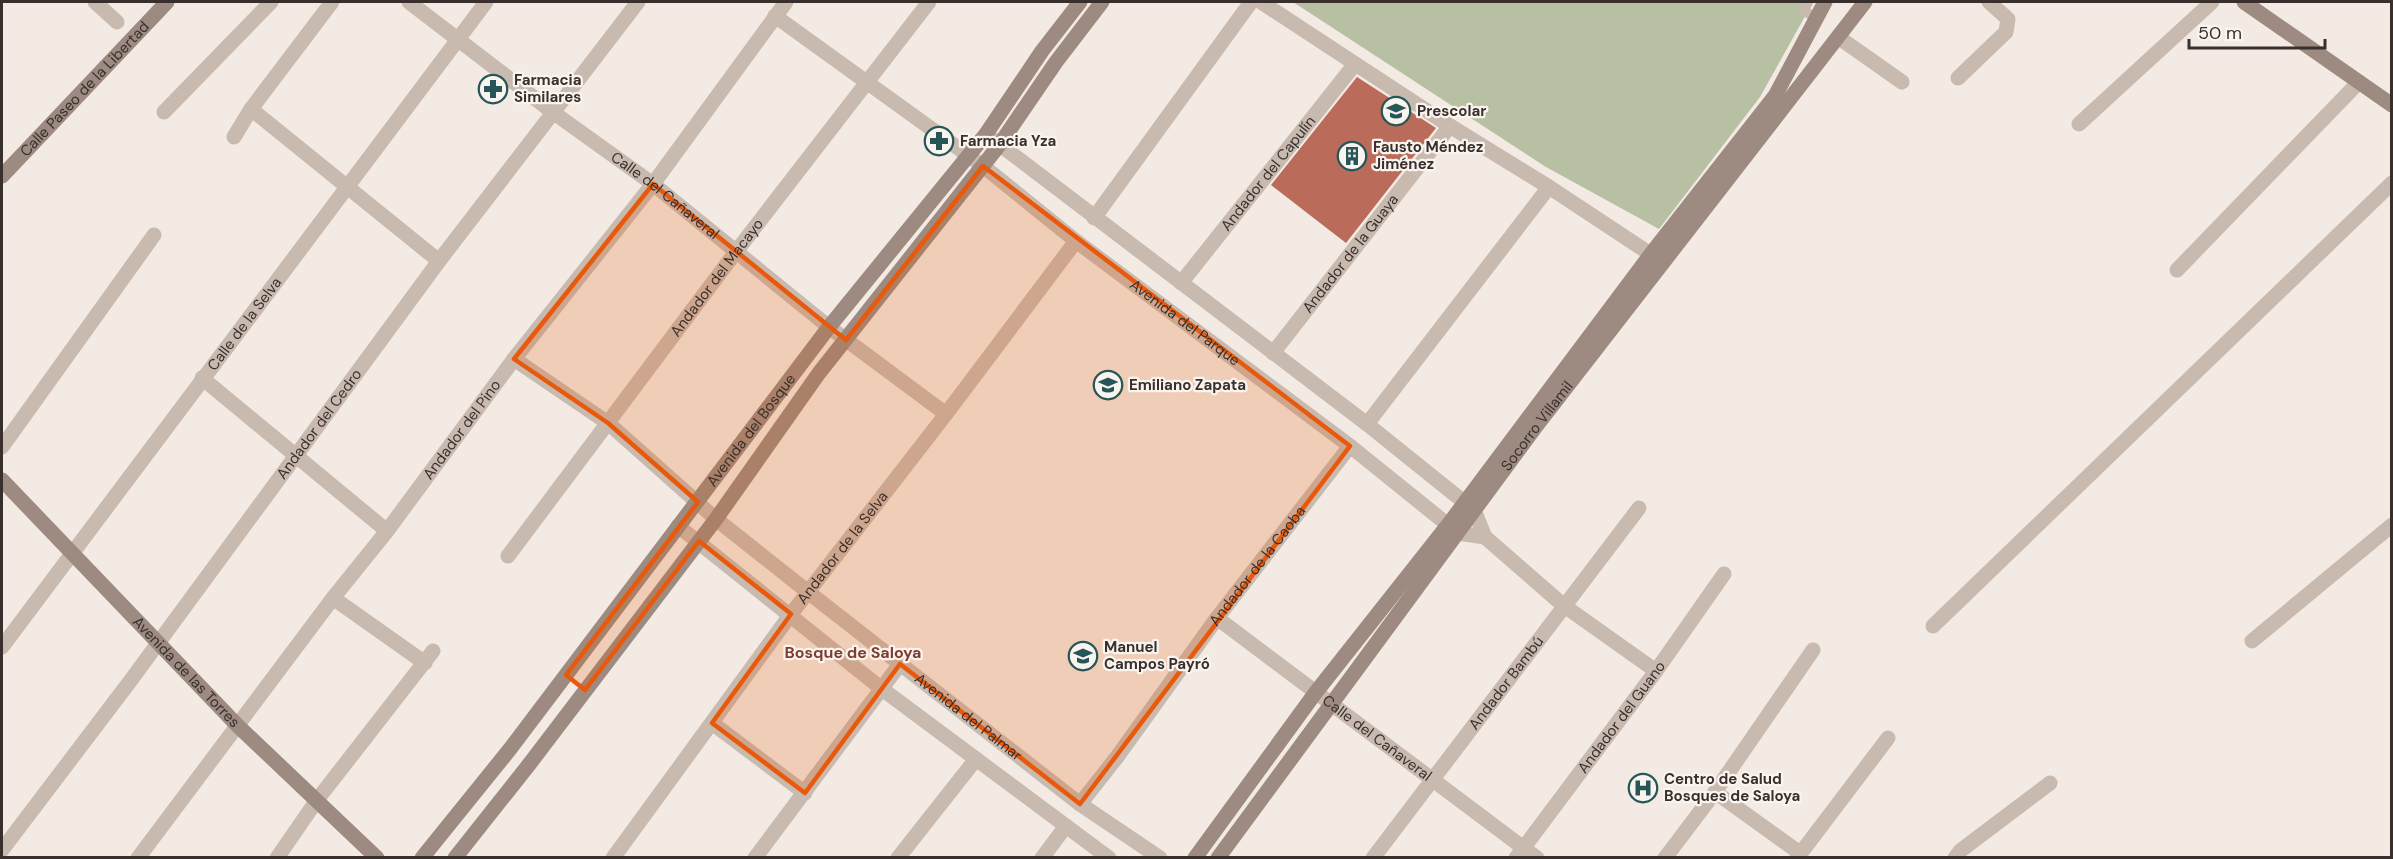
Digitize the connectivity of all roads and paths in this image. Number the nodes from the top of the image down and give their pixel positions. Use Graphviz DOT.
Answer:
graph roads {
  1 [pos="95,2"];
  2 [pos="167,2"];
  3 [pos="271,2"];
  4 [pos="332,2"];
  5 [pos="409,2"];
  6 [pos="486,2"];
  7 [pos="638,2"];
  8 [pos="786,2"];
  9 [pos="929,2"];
  10 [pos="1080,2"];
  11 [pos="1102,2"];
  12 [pos="1251,2"];
  13 [pos="1261,2"];
  14 [pos="1808,2"];
  15 [pos="1825,2"];
  16 [pos="1865,2"];
  17 [pos="1989,2"];
  18 [pos="2212,2"];
  19 [pos="2244,2"];
  20 [pos="775,16"];
  21 [pos="1816,19"];
  22 [pos="117,22"];
  23 [pos="1839,37"];
  24 [pos="459,38"];
  25 [pos="1354,64"];
  26 [pos="1958,78"];
  27 [pos="1902,81"];
  28 [pos="2359,82"];
  29 [pos="866,83"];
  30 [pos="2391,105"];
  31 [pos="251,109"];
  32 [pos="164,112"];
  33 [pos="554,112"];
  34 [pos="2079,124"];
  35 [pos="1450,126"];
  36 [pos="986,134"];
  37 [pos="234,137"];
  38 [pos="1000,144"];
  39 [pos="968,155"];
  40 [pos="983,166"];
  41 [pos="2,176"];
  42 [pos="2391,183"];
  43 [pos="653,184"];
  44 [pos="347,186"];
  45 [pos="1549,187"];
  46 [pos="1094,218"];
  47 [pos="154,235"];
  48 [pos="1076,241"];
  49 [pos="735,253"];
  50 [pos="1658,258"];
  51 [pos="439,261"];
  52 [pos="2177,270"];
  53 [pos="1181,284"];
  54 [pos="829,327"];
  55 [pos="846,340"];
  56 [pos="1274,353"];
  57 [pos="514,359"];
  58 [pos="202,378"];
  59 [pos="946,414"];
  60 [pos="608,423"];
  61 [pos="1367,424"];
  62 [pos="1350,446"];
  63 [pos="2,447"];
  64 [pos="296,455"];
  65 [pos="2,480"];
  66 [pos="698,502"];
  67 [pos="1470,506"];
  68 [pos="1639,508"];
  69 [pos="716,519"];
  70 [pos="2391,525"];
  71 [pos="678,526"];
  72 [pos="1453,529"];
  73 [pos="387,531"];
  74 [pos="1485,537"];
  75 [pos="699,541"];
  76 [pos="72,554"];
  77 [pos="508,556"];
  78 [pos="1724,574"];
  79 [pos="808,592"];
  80 [pos="333,598"];
  81 [pos="1563,605"];
  82 [pos="791,614"];
  83 [pos="1217,618"];
  84 [pos="1933,626"];
  85 [pos="2252,641"];
  86 [pos="158,642"];
  87 [pos="2,647"];
  88 [pos="1813,650"];
  89 [pos="900,664"];
  90 [pos="1656,671"];
  91 [pos="566,675"];
  92 [pos="882,689"];
  93 [pos="585,690"];
  94 [pos="1316,692"];
  95 [pos="1331,703"];
  96 [pos="712,723"];
  97 [pos="237,725"];
  98 [pos="1888,738"];
  99 [pos="976,759"];
  100 [pos="1432,779"];
  101 [pos="2050,783"];
  102 [pos="1715,792"];
  103 [pos="805,793"];
  104 [pos="317,800"];
  105 [pos="1080,804"];
  106 [pos="1066,826"];
  107 [pos="2,850"];
  108 [pos="1520,853"];
  109 [pos="1798,856"];
  110 [pos="138,858"];
  111 [pos="277,858"];
  112 [pos="377,858"];
  113 [pos="422,858"];
  114 [pos="454,858"];
  115 [pos="613,858"];
  116 [pos="755,858"];
  117 [pos="898,858"];
  118 [pos="1042,858"];
  119 [pos="1109,858"];
  120 [pos="1160,858"];
  121 [pos="1195,858"];
  122 [pos="1218,858"];
  123 [pos="1373,858"];
  124 [pos="1537,858"];
  125 [pos="1665,858"];
  126 [pos="1955,858"];
  1 -- 22 [label="street"];
  2 -- 41 [label="street, Calle Paseo de la Libertad"];
  3 -- 32 [label="street"];
  4 -- 31 [label="street"];
  5 -- 24 [label="street, Calle del Cañaveral"];
  6 -- 24 [label="street, Calle de la Selva"];
  7 -- 33 [label="street, Andador del Cedro"];
  8 -- 20 [label="street, Andador del Pino"];
  9 -- 29 [label="street, Andador del Macayo"];
  10 -- 36 [label="street, Avenida del Bosque"];
  11 -- 38 [label="street, Avenida del Bosque"];
  12 -- 46 [label="street"];
  13 -- 25 [label="street"];
  14 -- 21 [label="lane"];
  15 -- 21 [label="street, Socorro Villamil"];
  16 -- 23 [label="street, Socorro Villamil"];
  17 -- 26 [label="street"];
  18 -- 34 [label="street"];
  19 -- 28 [label="street"];
  20 -- 29 [label="street, Avenida del Parque"];
  20 -- 43 [label="street, Andador del Pino"];
  21 -- 50 [label="street, Socorro Villamil"];
  23 -- 27 [label="street"];
  23 -- 50 [label="street, Socorro Villamil"];
  24 -- 33 [label="street, Calle del Cañaveral"];
  24 -- 44 [label="street, Calle de la Selva"];
  25 -- 35 [label="street"];
  25 -- 53 [label="street, Andador del Capulín"];
  28 -- 30 [label="street"];
  28 -- 52 [label="street"];
  29 -- 39 [label="street, Avenida del Parque"];
  29 -- 49 [label="street, Andador del Macayo"];
  31 -- 37 [label="street"];
  31 -- 44 [label="street"];
  33 -- 43 [label="street, Calle del Cañaveral"];
  33 -- 51 [label="street, Andador del Cedro"];
  35 -- 45 [label="street"];
  35 -- 56 [label="street, Andador de la Guaya"];
  36 -- 38 [label="street, Avenida del Parque"];
  36 -- 39 [label="street, Avenida del Bosque"];
  38 -- 40 [label="street, Avenida del Bosque"];
  38 -- 46 [label="street, Avenida del Parque"];
  39 -- 40 [label="street, Avenida del Parque"];
  39 -- 54 [label="street, Avenida del Bosque"];
  40 -- 48 [label="street, Avenida del Parque"];
  40 -- 55 [label="street, Avenida del Bosque"];
  42 -- 84 [label="street"];
  43 -- 49 [label="street, Calle del Cañaveral"];
  43 -- 57 [label="street, Andador del Pino"];
  44 -- 51 [label="street"];
  44 -- 58 [label="street, Calle de la Selva"];
  45 -- 50 [label="street"];
  45 -- 61 [label="street"];
  46 -- 53 [label="street, Avenida del Parque"];
  47 -- 63 [label="street"];
  48 -- 59 [label="street, Andador de la Selva"];
  48 -- 62 [label="street, Avenida del Parque"];
  49 -- 54 [label="street, Calle del Cañaveral"];
  49 -- 60 [label="street, Andador del Macayo"];
  50 -- 67 [label="street, Socorro Villamil"];
  51 -- 64 [label="street, Andador del Cedro"];
  53 -- 56 [label="street, Avenida del Parque"];
  54 -- 55 [label="street, Calle del Cañaveral"];
  54 -- 66 [label="street, Avenida del Bosque"];
  55 -- 59 [label="street, Calle del Cañaveral"];
  55 -- 69 [label="street, Avenida del Bosque"];
  56 -- 61 [label="street, Avenida del Parque"];
  57 -- 60 [label="street, Avenida del Palmar"];
  57 -- 73 [label="street, Andador del Pino"];
  58 -- 64 [label="street"];
  58 -- 76 [label="street, Calle de la Selva"];
  59 -- 79 [label="street, Andador de la Selva"];
  60 -- 66 [label="street, Avenida del Palmar"];
  60 -- 77 [label="street, Andador del Macayo"];
  61 -- 67 [label="street, Avenida del Parque"];
  62 -- 72 [label="street, Avenida del Parque"];
  62 -- 83 [label="street, Andador de la Caoba"];
  64 -- 73 [label="street"];
  64 -- 86 [label="street, Andador del Cedro"];
  65 -- 76 [label="street, Avenida de las Torres"];
  66 -- 69 [label="street, Avenida del Palmar"];
  66 -- 71 [label="street, Avenida del Bosque"];
  67 -- 72 [label="street, Socorro Villamil"];
  67 -- 74 [label="street"];
  68 -- 81 [label="street, Andador Bambú"];
  69 -- 75 [label="street, Avenida del Bosque"];
  69 -- 79 [label="street, Avenida del Palmar"];
  70 -- 85 [label="street"];
  71 -- 75 [label="street, Avenida del Palmar"];
  71 -- 91 [label="street, Avenida del Bosque"];
  72 -- 74 [label="street"];
  72 -- 94 [label="street, Socorro Villamil"];
  72 -- 95 [label="street, Socorro Villamil"];
  73 -- 80 [label="street, Andador del Pino"];
  74 -- 81 [label="street"];
  75 -- 82 [label="street, Avenida del Palmar"];
  75 -- 93 [label="street, Avenida del Bosque"];
  76 -- 86 [label="street, Avenida de las Torres"];
  76 -- 87 [label="street, Calle de la Selva"];
  78 -- 90 [label="street, Andador del Guano"];
  79 -- 82 [label="street, Andador de la Selva"];
  79 -- 89 [label="street, Avenida del Palmar"];
  80 -- 97 [label="street, Andador del Pino"];
  80 -- 104 [label="street"];
  81 -- 90 [label="street"];
  81 -- 100 [label="street, Andador Bambú"];
  82 -- 92 [label="street, Avenida del Palmar"];
  82 -- 96 [label="street, Andador de la Selva"];
  83 -- 94 [label="street, Calle del Cañaveral"];
  83 -- 105 [label="street, Andador de la Caoba"];
  86 -- 97 [label="street, Avenida de las Torres"];
  86 -- 107 [label="street, Andador del Cedro"];
  88 -- 102 [label="street"];
  89 -- 92 [label="street"];
  89 -- 105 [label="street, Avenida del Palmar"];
  90 -- 108 [label="street, Andador del Guano"];
  91 -- 93 [label="street"];
  91 -- 113 [label="street, Avenida del Bosque"];
  92 -- 99 [label="street, Avenida del Palmar"];
  92 -- 103 [label="street"];
  93 -- 114 [label="street, Avenida del Bosque"];
  94 -- 95 [label="street, Calle del Cañaveral"];
  94 -- 121 [label="street, Socorro Villamil"];
  95 -- 100 [label="street, Calle del Cañaveral"];
  95 -- 122 [label="street, Socorro Villamil"];
  96 -- 103 [label="street"];
  96 -- 115 [label="street, Andador de la Selva"];
  97 -- 104 [label="street, Avenida de las Torres"];
  97 -- 110 [label="street, Andador del Pino"];
  98 -- 109 [label="street"];
  99 -- 106 [label="street, Avenida del Palmar"];
  99 -- 117 [label="street"];
  100 -- 108 [label="street, Calle del Cañaveral"];
  100 -- 123 [label="street, Andador Bambú"];
  101 -- 126 [label="street"];
  102 -- 109 [label="street"];
  102 -- 125 [label="street"];
  103 -- 116 [label="street"];
  104 -- 111 [label="street"];
  104 -- 112 [label="street, Avenida de las Torres"];
  105 -- 120 [label="street, Avenida del Palmar"];
  106 -- 118 [label="street"];
  106 -- 119 [label="street, Avenida del Palmar"];
  108 -- 124 [label="street, Calle del Cañaveral"];
}
